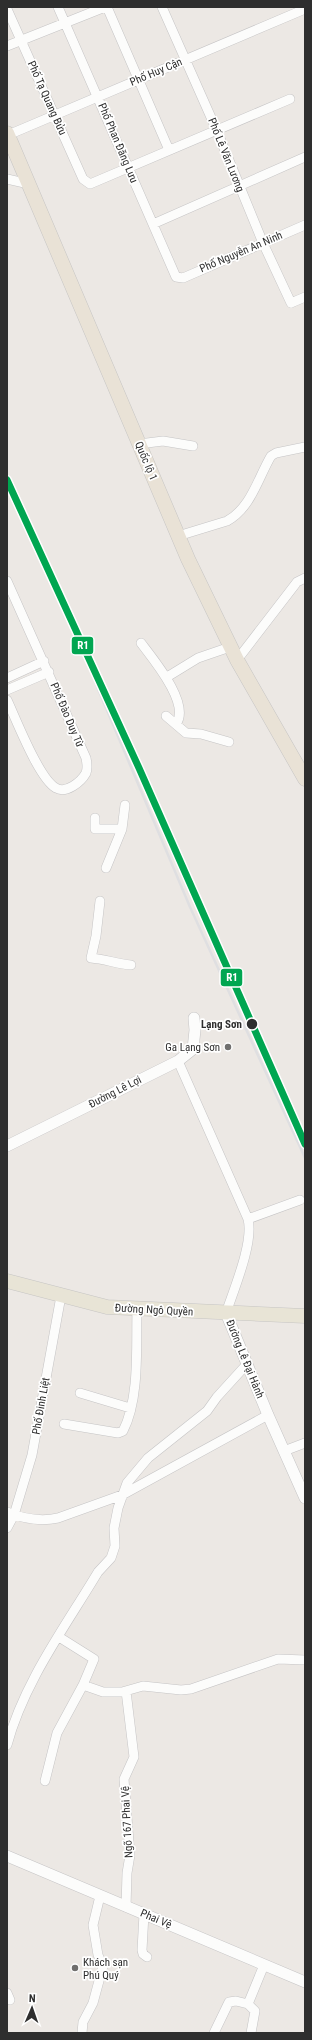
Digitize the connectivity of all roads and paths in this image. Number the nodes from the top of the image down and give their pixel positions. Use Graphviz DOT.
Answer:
graph roads {
  1 [pos="58,7"];
  2 [pos="106,7"];
  3 [pos="162,7"];
  4 [pos="305,8"];
  5 [pos="7,9"];
  6 [pos="66,23"];
  7 [pos="21,41"];
  8 [pos="7,46"];
  9 [pos="185,60"];
  10 [pos="138,79"];
  11 [pos="98,96"];
  12 [pos="290,99"];
  13 [pos="54,115"];
  14 [pos="217,131"];
  15 [pos="7,134"];
  16 [pos="169,150"];
  17 [pos="305,157"];
  18 [pos="128,168"];
  19 [pos="7,179"];
  20 [pos="29,184"];
  21 [pos="239,186"];
  22 [pos="153,224"];
  23 [pos="305,225"];
  24 [pos="263,243"];
  25 [pos="178,278"];
  26 [pos="305,297"];
  27 [pos="139,444"];
  28 [pos="193,446"];
  29 [pos="305,447"];
  30 [pos="178,536"];
  31 [pos="305,578"];
  32 [pos="7,581"];
  33 [pos="142,643"];
  34 [pos="234,653"];
  35 [pos="44,661"];
  36 [pos="49,672"];
  37 [pos="166,677"];
  38 [pos="7,678"];
  39 [pos="7,690"];
  40 [pos="7,700"];
  41 [pos="166,716"];
  42 [pos="176,724"];
  43 [pos="228,742"];
  44 [pos="305,779"];
  45 [pos="125,805"];
  46 [pos="95,818"];
  47 [pos="122,829"];
  48 [pos="106,868"];
  49 [pos="100,901"];
  50 [pos="131,965"];
  51 [pos="194,1018"];
  52 [pos="178,1061"];
  53 [pos="7,1146"];
  54 [pos="300,1200"];
  55 [pos="248,1219"];
  56 [pos="7,1281"];
  57 [pos="61,1296"];
  58 [pos="137,1309"];
  59 [pos="226,1313"];
  60 [pos="305,1316"];
  61 [pos="247,1364"];
  62 [pos="80,1393"];
  63 [pos="130,1408"];
  64 [pos="268,1416"];
  65 [pos="64,1424"];
  66 [pos="305,1443"];
  67 [pos="284,1451"];
  68 [pos="122,1495"];
  69 [pos="305,1498"];
  70 [pos="11,1514"];
  71 [pos="7,1528"];
  72 [pos="59,1637"];
  73 [pos="305,1660"];
  74 [pos="83,1685"];
  75 [pos="126,1691"];
  76 [pos="11,1720"];
  77 [pos="7,1745"];
  78 [pos="45,1781"];
  79 [pos="7,1856"];
  80 [pos="100,1896"];
  81 [pos="126,1907"];
  82 [pos="144,1914"];
  83 [pos="147,1957"];
  84 [pos="264,1965"];
  85 [pos="305,1982"];
  86 [pos="248,2004"];
  87 [pos="82,2033"];
  88 [pos="214,2033"];
  89 [pos="251,2033"];
  1 -- 6 [label="street, Phố Phan Đăng Lưu"];
  2 -- 6 [label="street"];
  2 -- 10 [label="street"];
  3 -- 9 [label="street, Phố Lê Văn Lương"];
  4 -- 9 [label="street, Phố Huy Cận"];
  5 -- 7 [label="street, Phố Tạ Quang Bửu"];
  6 -- 7 [label="street"];
  6 -- 11 [label="street, Phố Phan Đăng Lưu"];
  7 -- 8 [label="street"];
  7 -- 13 [label="street, Phố Tạ Quang Bửu"];
  9 -- 10 [label="street, Phố Huy Cận"];
  9 -- 14 [label="street, Phố Lê Văn Lương"];
  10 -- 11 [label="street, Phố Huy Cận"];
  10 -- 16 [label="street"];
  11 -- 13 [label="street, Phố Huy Cận"];
  11 -- 18 [label="street, Phố Phan Đăng Lưu"];
  12 -- 14 [label="street"];
  13 -- 15 [label="street, Phố Huy Cận"];
  13 -- 18 [label="street, Phố Tạ Quang Bửu"];
  14 -- 16 [label="street"];
  14 -- 21 [label="street, Phố Lê Văn Lương"];
  15 -- 20 [label="highway, Quốc lộ 1"];
  16 -- 18 [label="street"];
  17 -- 21 [label="street"];
  18 -- 22 [label="street, Phố Phan Đăng Lưu"];
  19 -- 20 [label="street"];
  20 -- 27 [label="highway, Quốc lộ 1"];
  21 -- 22 [label="street"];
  21 -- 24 [label="street, Phố Lê Văn Lương"];
  22 -- 25 [label="street, Phố Phan Đăng Lưu"];
  23 -- 24 [label="street, Phố Nguyễn An Ninh"];
  24 -- 25 [label="street, Phố Nguyễn An Ninh"];
  24 -- 26 [label="street, Phố Lê Văn Lương"];
  27 -- 28 [label="street"];
  27 -- 30 [label="highway, Quốc lộ 1"];
  29 -- 30 [label="street"];
  30 -- 34 [label="highway, Quốc lộ 1"];
  31 -- 34 [label="street"];
  32 -- 35 [label="street, Phố Đào Duy Từ"];
  33 -- 37 [label="street"];
  34 -- 37 [label="street"];
  34 -- 44 [label="highway, Quốc lộ 1"];
  35 -- 36 [label="street, Phố Đào Duy Từ"];
  35 -- 38 [label="street"];
  36 -- 39 [label="street"];
  36 -- 40 [label="street, Phố Đào Duy Từ"];
  37 -- 42 [label="street"];
  41 -- 42 [label="street"];
  42 -- 43 [label="street"];
  45 -- 47 [label="street"];
  46 -- 47 [label="street"];
  47 -- 48 [label="street"];
  49 -- 50 [label="street"];
  51 -- 52 [label="street, Đường Lê Lợi"];
  52 -- 53 [label="street, Đường Lê Lợi"];
  52 -- 55 [label="street, Đường Lê Đại Hành"];
  54 -- 55 [label="street"];
  55 -- 59 [label="street, Đường Lê Đại Hành"];
  56 -- 57 [label="main road, Đường Ngô Quyền"];
  57 -- 58 [label="main road, Đường Ngô Quyền"];
  57 -- 70 [label="street, Phố Đinh Liệt"];
  58 -- 59 [label="main road, Đường Ngô Quyền"];
  58 -- 63 [label="street"];
  59 -- 60 [label="main road, Đường Ngô Quyền"];
  59 -- 61 [label="street, Đường Lê Đại Hành"];
  61 -- 64 [label="street, Đường Lê Đại Hành"];
  61 -- 68 [label="street"];
  62 -- 63 [label="street"];
  63 -- 65 [label="street"];
  64 -- 67 [label="street, Đường Lê Đại Hành"];
  64 -- 68 [label="street"];
  66 -- 67 [label="street"];
  67 -- 69 [label="street, Đường Lê Đại Hành"];
  68 -- 70 [label="street"];
  68 -- 72 [label="street"];
  70 -- 71 [label="street, Phố Đinh Liệt"];
  72 -- 74 [label="street"];
  72 -- 76 [label="street"];
  73 -- 75 [label="street"];
  74 -- 75 [label="street"];
  74 -- 78 [label="street"];
  75 -- 81 [label="street, Ngõ 167 Phai Vệ"];
  76 -- 77 [label="street"];
  79 -- 80 [label="street, Phai Vệ"];
  80 -- 81 [label="street, Phai Vệ"];
  80 -- 87 [label="street"];
  81 -- 82 [label="street, Phai Vệ"];
  82 -- 83 [label="street"];
  82 -- 84 [label="street, Phai Vệ"];
  84 -- 85 [label="street, Phai Vệ"];
  84 -- 86 [label="street"];
  86 -- 88 [label="street"];
  86 -- 89 [label="street"];
}
